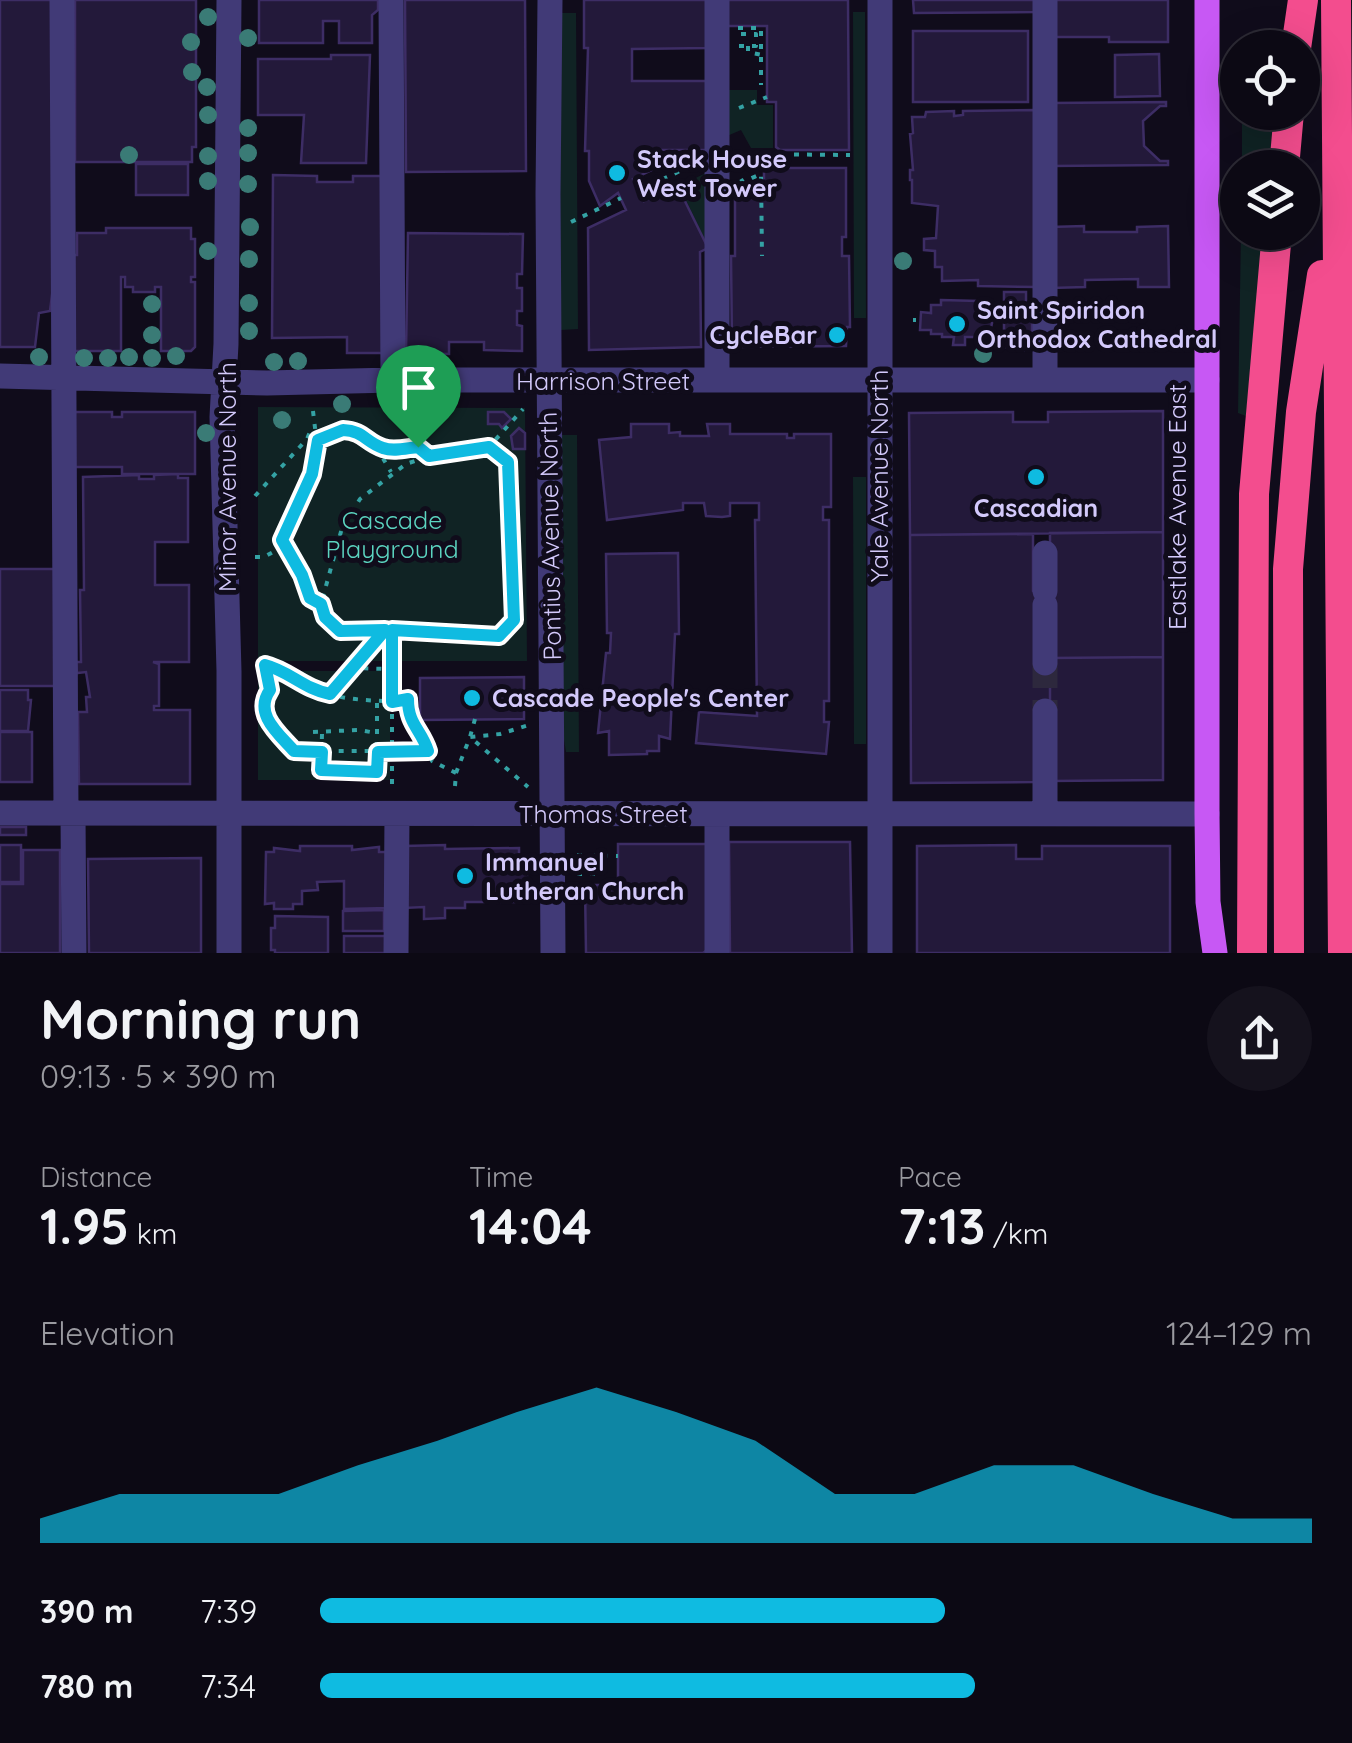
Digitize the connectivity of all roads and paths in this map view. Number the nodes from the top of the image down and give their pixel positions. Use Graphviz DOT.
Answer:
graph roads {
  1 [pos="62,0"];
  2 [pos="229,0"];
  3 [pos="391,0"];
  4 [pos="550,0"];
  5 [pos="717,0"];
  6 [pos="880,0"];
  7 [pos="1045,0"];
  8 [pos="1207,0"];
  9 [pos="1302,0"];
  10 [pos="1327,0"];
  11 [pos="1336,0"];
  12 [pos="1298,30"];
  13 [pos="756,34"];
  14 [pos="748,46"];
  15 [pos="764,56"];
  16 [pos="761,85"];
  17 [pos="727,154"];
  18 [pos="850,154"];
  19 [pos="702,161"];
  20 [pos="738,174"];
  21 [pos="1336,178"];
  22 [pos="639,190"];
  23 [pos="621,198"];
  24 [pos="577,220"];
  25 [pos="1276,250"];
  26 [pos="762,256"];
  27 [pos="0,376"];
  28 [pos="65,380"];
  29 [pos="392,380"];
  30 [pos="717,380"];
  31 [pos="880,380"];
  32 [pos="1045,380"];
  33 [pos="1207,380"];
  34 [pos="549,381"];
  35 [pos="224,382"];
  36 [pos="314,410"];
  37 [pos="523,410"];
  38 [pos="313,425"];
  39 [pos="318,440"];
  40 [pos="373,444"];
  41 [pos="489,447"];
  42 [pos="429,456"];
  43 [pos="391,472"];
  44 [pos="511,488"];
  45 [pos="526,488"];
  46 [pos="255,496"];
  47 [pos="284,546"];
  48 [pos="1045,553"];
  49 [pos="255,557"];
  50 [pos="321,604"];
  51 [pos="385,630"];
  52 [pos="392,630"];
  53 [pos="1045,663"];
  54 [pos="256,665"];
  55 [pos="265,665"];
  56 [pos="350,668"];
  57 [pos="392,669"];
  58 [pos="330,694"];
  59 [pos="378,701"];
  60 [pos="392,702"];
  61 [pos="1045,711"];
  62 [pos="474,720"];
  63 [pos="529,725"];
  64 [pos="313,732"];
  65 [pos="376,732"];
  66 [pos="322,734"];
  67 [pos="470,737"];
  68 [pos="428,751"];
  69 [pos="322,752"];
  70 [pos="378,752"];
  71 [pos="392,753"];
  72 [pos="456,774"];
  73 [pos="392,786"];
  74 [pos="455,786"];
  75 [pos="528,786"];
  76 [pos="0,813"];
  77 [pos="69,814"];
  78 [pos="230,814"];
  79 [pos="397,814"];
  80 [pos="554,814"];
  81 [pos="717,814"];
  82 [pos="880,814"];
  83 [pos="1045,814"];
  84 [pos="1207,814"];
  85 [pos="576,855"];
  86 [pos="600,855"];
  87 [pos="1352,855"];
  88 [pos="618,856"];
  89 [pos="577,874"];
  90 [pos="1331,911"];
  91 [pos="74,953"];
  92 [pos="229,953"];
  93 [pos="396,953"];
  94 [pos="554,953"];
  95 [pos="717,953"];
  96 [pos="880,953"];
  97 [pos="1215,953"];
  98 [pos="1252,953"];
  99 [pos="1288,953"];
  100 [pos="1332,953"];
  101 [pos="1343,953"];
  1 -- 28 [label="street"];
  2 -- 35 [label="street, Minor Avenue North"];
  3 -- 29 [label="street"];
  4 -- 34 [label="street, Pontius Avenue North"];
  5 -- 30 [label="street"];
  6 -- 31 [label="street, Yale Avenue North"];
  7 -- 32 [label="street"];
  8 -- 33 [label="main road, Eastlake Avenue East"];
  9 -- 12 [label="highway"];
  10 -- 90 [label="highway"];
  11 -- 21 [label="highway"];
  13 -- 15 [label="path"];
  14 -- 15 [label="path"];
  15 -- 16 [label="path"];
  17 -- 18 [label="path"];
  19 -- 22 [label="path"];
  20 -- 26 [label="path"];
  21 -- 99 [label="highway"];
  21 -- 101 [label="highway"];
  23 -- 24 [label="path"];
  25 -- 98 [label="highway"];
  27 -- 28 [label="street, Harrison Street"];
  28 -- 35 [label="street, Harrison Street"];
  28 -- 77 [label="street"];
  29 -- 34 [label="street, Harrison Street"];
  29 -- 35 [label="street, Harrison Street"];
  30 -- 31 [label="street, Harrison Street"];
  30 -- 34 [label="street, Harrison Street"];
  31 -- 32 [label="street, Harrison Street"];
  31 -- 82 [label="street, Yale Avenue North"];
  32 -- 33 [label="street, Harrison Street"];
  33 -- 84 [label="main road, Eastlake Avenue East"];
  34 -- 80 [label="street, Pontius Avenue North"];
  35 -- 78 [label="street, Minor Avenue North"];
  36 -- 38 [label="path"];
  37 -- 41 [label="path"];
  38 -- 39 [label="path"];
  38 -- 46 [label="path"];
  39 -- 40 [label="path"];
  39 -- 47 [label="path"];
  40 -- 42 [label="path"];
  40 -- 43 [label="path"];
  41 -- 42 [label="path"];
  41 -- 44 [label="path"];
  42 -- 43 [label="path"];
  43 -- 50 [label="path"];
  44 -- 45 [label="path"];
  44 -- 52 [label="path"];
  47 -- 49 [label="path"];
  47 -- 50 [label="path"];
  48 -- 53 [label="street"];
  50 -- 51 [label="path"];
  51 -- 52 [label="path"];
  51 -- 56 [label="path"];
  52 -- 57 [label="path"];
  54 -- 55 [label="path"];
  55 -- 58 [label="path"];
  55 -- 69 [label="path"];
  56 -- 57 [label="path"];
  56 -- 58 [label="path"];
  57 -- 60 [label="path"];
  58 -- 59 [label="path"];
  59 -- 60 [label="path"];
  59 -- 65 [label="path"];
  60 -- 68 [label="path"];
  60 -- 71 [label="path"];
  61 -- 83 [label="street"];
  62 -- 67 [label="path"];
  63 -- 67 [label="path"];
  64 -- 66 [label="path"];
  65 -- 66 [label="path"];
  65 -- 70 [label="path"];
  66 -- 69 [label="path"];
  67 -- 72 [label="path"];
  67 -- 75 [label="path"];
  68 -- 71 [label="path"];
  68 -- 72 [label="path"];
  69 -- 70 [label="path"];
  69 -- 70 [label="path"];
  70 -- 71 [label="path"];
  71 -- 73 [label="path"];
  72 -- 74 [label="path"];
  76 -- 77 [label="street, Thomas Street"];
  77 -- 78 [label="street, Thomas Street"];
  77 -- 91 [label="street"];
  78 -- 79 [label="street, Thomas Street"];
  78 -- 92 [label="street, Minor Avenue North"];
  79 -- 80 [label="street, Thomas Street"];
  79 -- 93 [label="street"];
  80 -- 81 [label="street, Thomas Street"];
  80 -- 94 [label="street, Pontius Avenue North"];
  81 -- 82 [label="street, Thomas Street"];
  81 -- 95 [label="street"];
  82 -- 83 [label="street, Thomas Street"];
  82 -- 96 [label="street, Yale Avenue North"];
  83 -- 84 [label="street, Thomas Street"];
  84 -- 97 [label="main road, Eastlake Avenue East"];
  85 -- 86 [label="path"];
  86 -- 88 [label="path"];
  86 -- 89 [label="path"];
  87 -- 90 [label="highway"];
  90 -- 100 [label="highway"];
}
